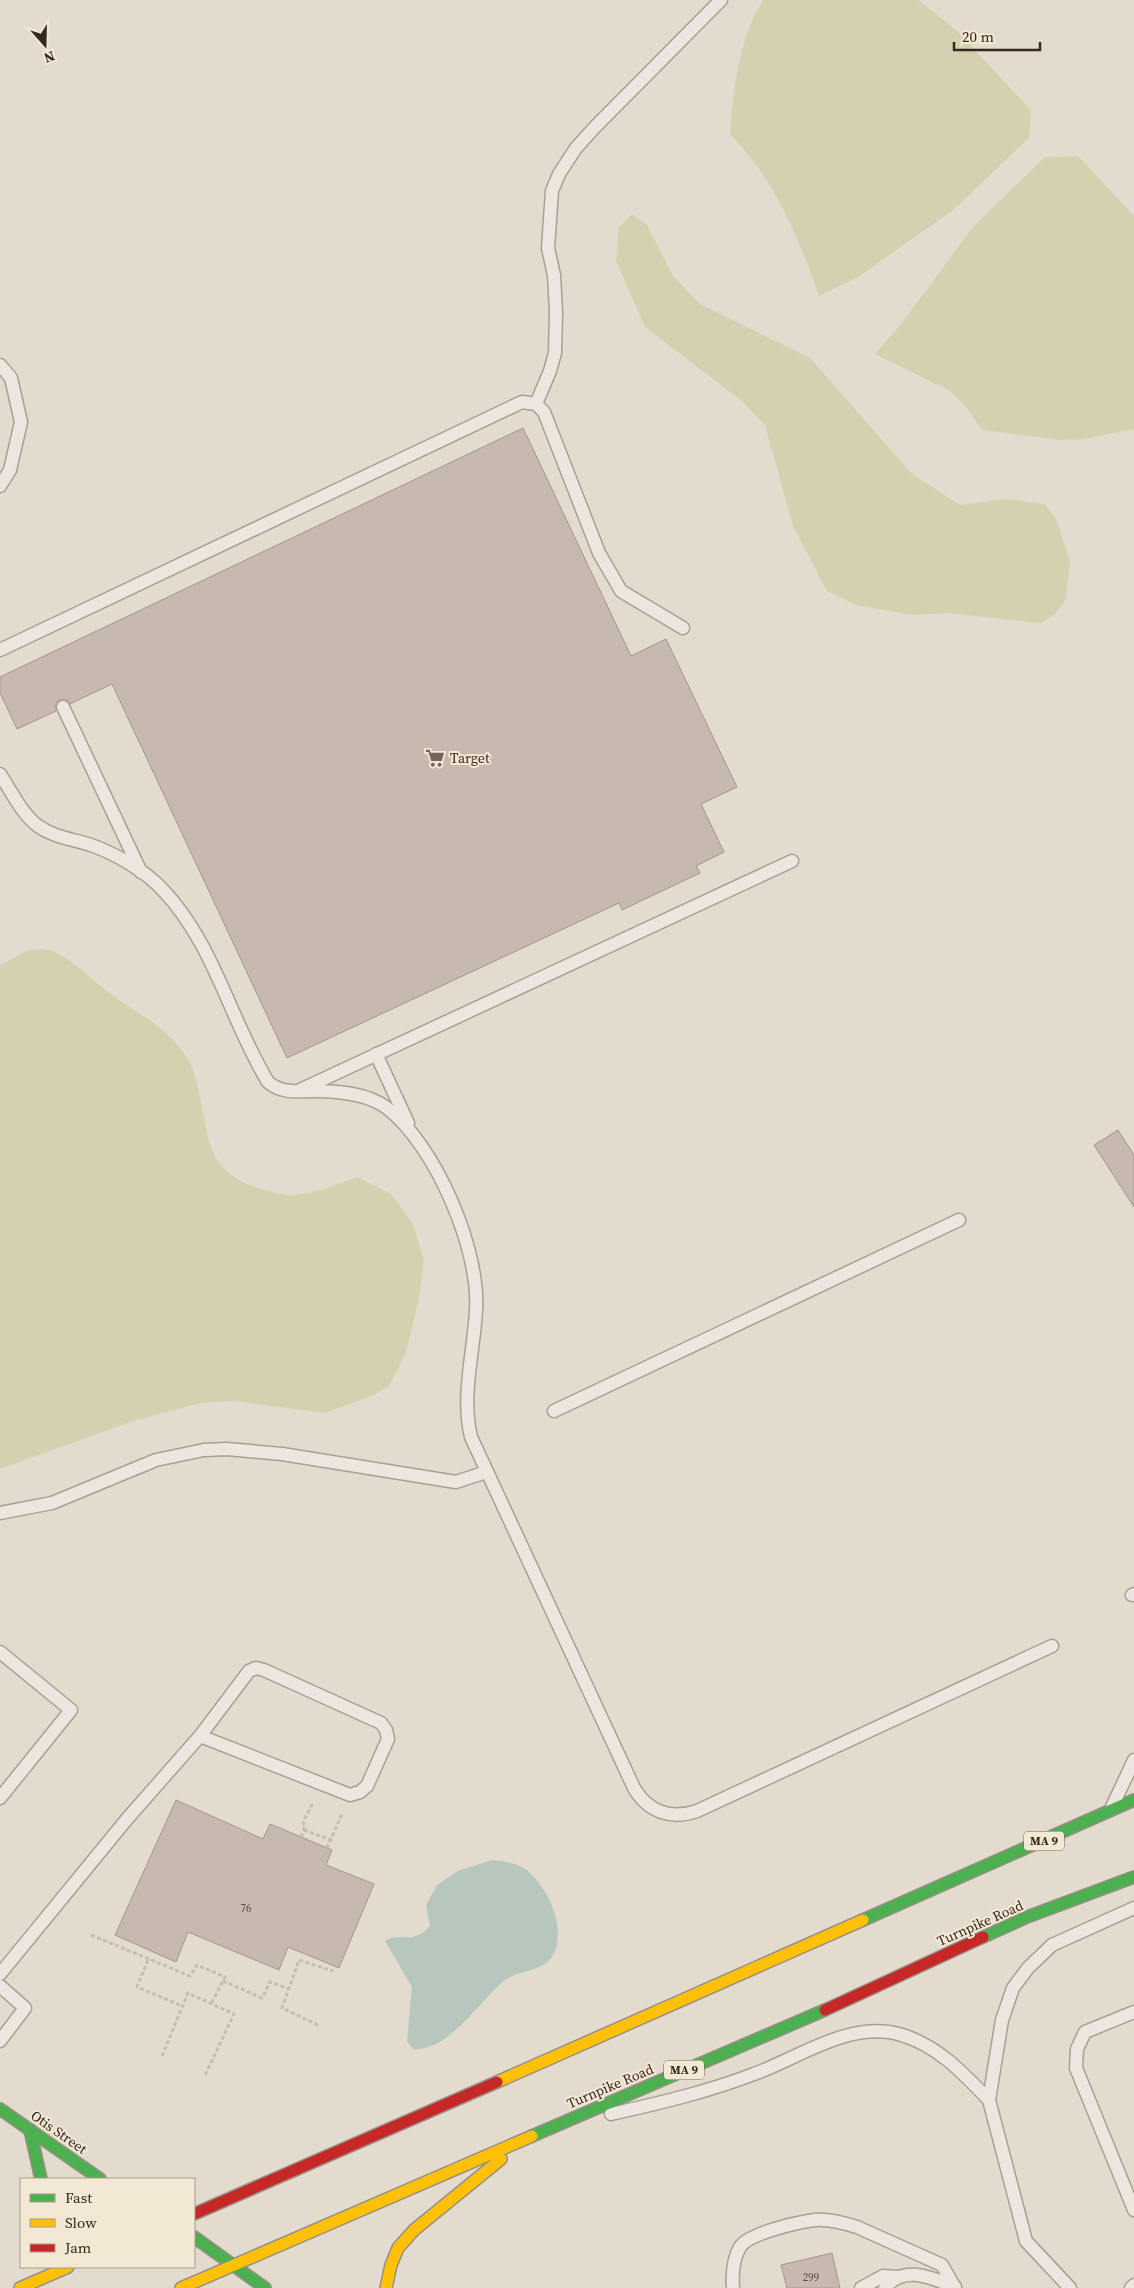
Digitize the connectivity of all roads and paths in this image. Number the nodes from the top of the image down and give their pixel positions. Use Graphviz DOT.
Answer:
graph roads {
  1 [pos="721,0"];
  2 [pos="0,365"];
  3 [pos="536,404"];
  4 [pos="0,486"];
  5 [pos="683,628"];
  6 [pos="0,650"];
  7 [pos="63,707"];
  8 [pos="0,774"];
  9 [pos="792,861"];
  10 [pos="141,872"];
  11 [pos="376,1054"];
  12 [pos="295,1092"];
  13 [pos="414,1134"];
  14 [pos="959,1220"];
  15 [pos="554,1411"];
  16 [pos="486,1472"];
  17 [pos="0,1513"];
  18 [pos="1052,1646"];
  19 [pos="0,1652"];
  20 [pos="200,1736"];
  21 [pos="1134,1760"];
  22 [pos="0,1798"];
  23 [pos="1134,1800"];
  24 [pos="1110,1811"];
  25 [pos="303,1822"];
  26 [pos="304,1830"];
  27 [pos="301,1837"];
  28 [pos="327,1848"];
  29 [pos="1134,1877"];
  30 [pos="1134,1908"];
  31 [pos="91,1936"];
  32 [pos="148,1960"];
  33 [pos="333,1971"];
  34 [pos="0,1974"];
  35 [pos="223,1981"];
  36 [pos="0,1986"];
  37 [pos="289,1989"];
  38 [pos="211,2004"];
  39 [pos="182,2006"];
  40 [pos="1134,2012"];
  41 [pos="318,2025"];
  42 [pos="0,2041"];
  43 [pos="162,2056"];
  44 [pos="205,2075"];
  45 [pos="989,2100"];
  46 [pos="0,2109"];
  47 [pos="559,2124"];
  48 [pos="30,2130"];
  49 [pos="525,2140"];
  50 [pos="41,2178"];
  51 [pos="99,2178"];
  52 [pos="1134,2210"];
  53 [pos="195,2214"];
  54 [pos="195,2238"];
  55 [pos="234,2264"];
  56 [pos="66,2268"];
  57 [pos="899,2277"];
  58 [pos="1134,2285"];
  59 [pos="20,2288"];
  60 [pos="181,2288"];
  61 [pos="265,2288"];
  62 [pos="386,2288"];
  63 [pos="733,2288"];
  64 [pos="861,2288"];
  65 [pos="885,2288"];
  66 [pos="955,2288"];
  67 [pos="1070,2288"];
  68 [pos="1131,2288"];
  1 -- 3 [label="lane"];
  2 -- 4 [label="lane"];
  3 -- 5 [label="lane"];
  3 -- 6 [label="lane"];
  7 -- 10 [label="lane"];
  8 -- 10 [label="lane"];
  9 -- 11 [label="lane"];
  10 -- 12 [label="lane"];
  11 -- 12 [label="lane"];
  11 -- 13 [label="lane"];
  12 -- 13 [label="lane"];
  13 -- 16 [label="lane"];
  14 -- 15 [label="lane"];
  16 -- 17 [label="lane"];
  16 -- 18 [label="lane"];
  19 -- 22 [label="lane"];
  20 -- 20 [label="lane"];
  20 -- 34 [label="lane"];
  21 -- 24 [label="lane"];
  23 -- 24 [label="main road, MA 9"];
  24 -- 53 [label="main road, MA 9"];
  25 -- 26 [label="path"];
  26 -- 27 [label="path"];
  26 -- 28 [label="path"];
  29 -- 47 [label="main road, Turnpike Road / MA 9"];
  30 -- 45 [label="lane"];
  31 -- 32 [label="path"];
  32 -- 35 [label="path"];
  32 -- 39 [label="path"];
  33 -- 37 [label="path"];
  35 -- 37 [label="path"];
  35 -- 38 [label="path"];
  36 -- 42 [label="lane"];
  37 -- 41 [label="path"];
  38 -- 39 [label="path"];
  38 -- 44 [label="path"];
  39 -- 43 [label="path"];
  40 -- 52 [label="lane"];
  45 -- 47 [label="lane"];
  45 -- 67 [label="lane"];
  46 -- 48 [label="main road, Otis Street"];
  47 -- 49 [label="main road, Turnpike Road / MA 9"];
  48 -- 50 [label="main road"];
  48 -- 51 [label="main road, Otis Street"];
  49 -- 55 [label="main road, Turnpike Road / MA 9"];
  49 -- 62 [label="main road"];
  54 -- 55 [label="main road"];
  55 -- 60 [label="main road, Turnpike Road / MA 9"];
  55 -- 61 [label="main road"];
  56 -- 59 [label="main road"];
  57 -- 64 [label="lane"];
  57 -- 65 [label="lane"];
  57 -- 66 [label="lane"];
  58 -- 68 [label="lane"];
  63 -- 66 [label="lane"];
}
